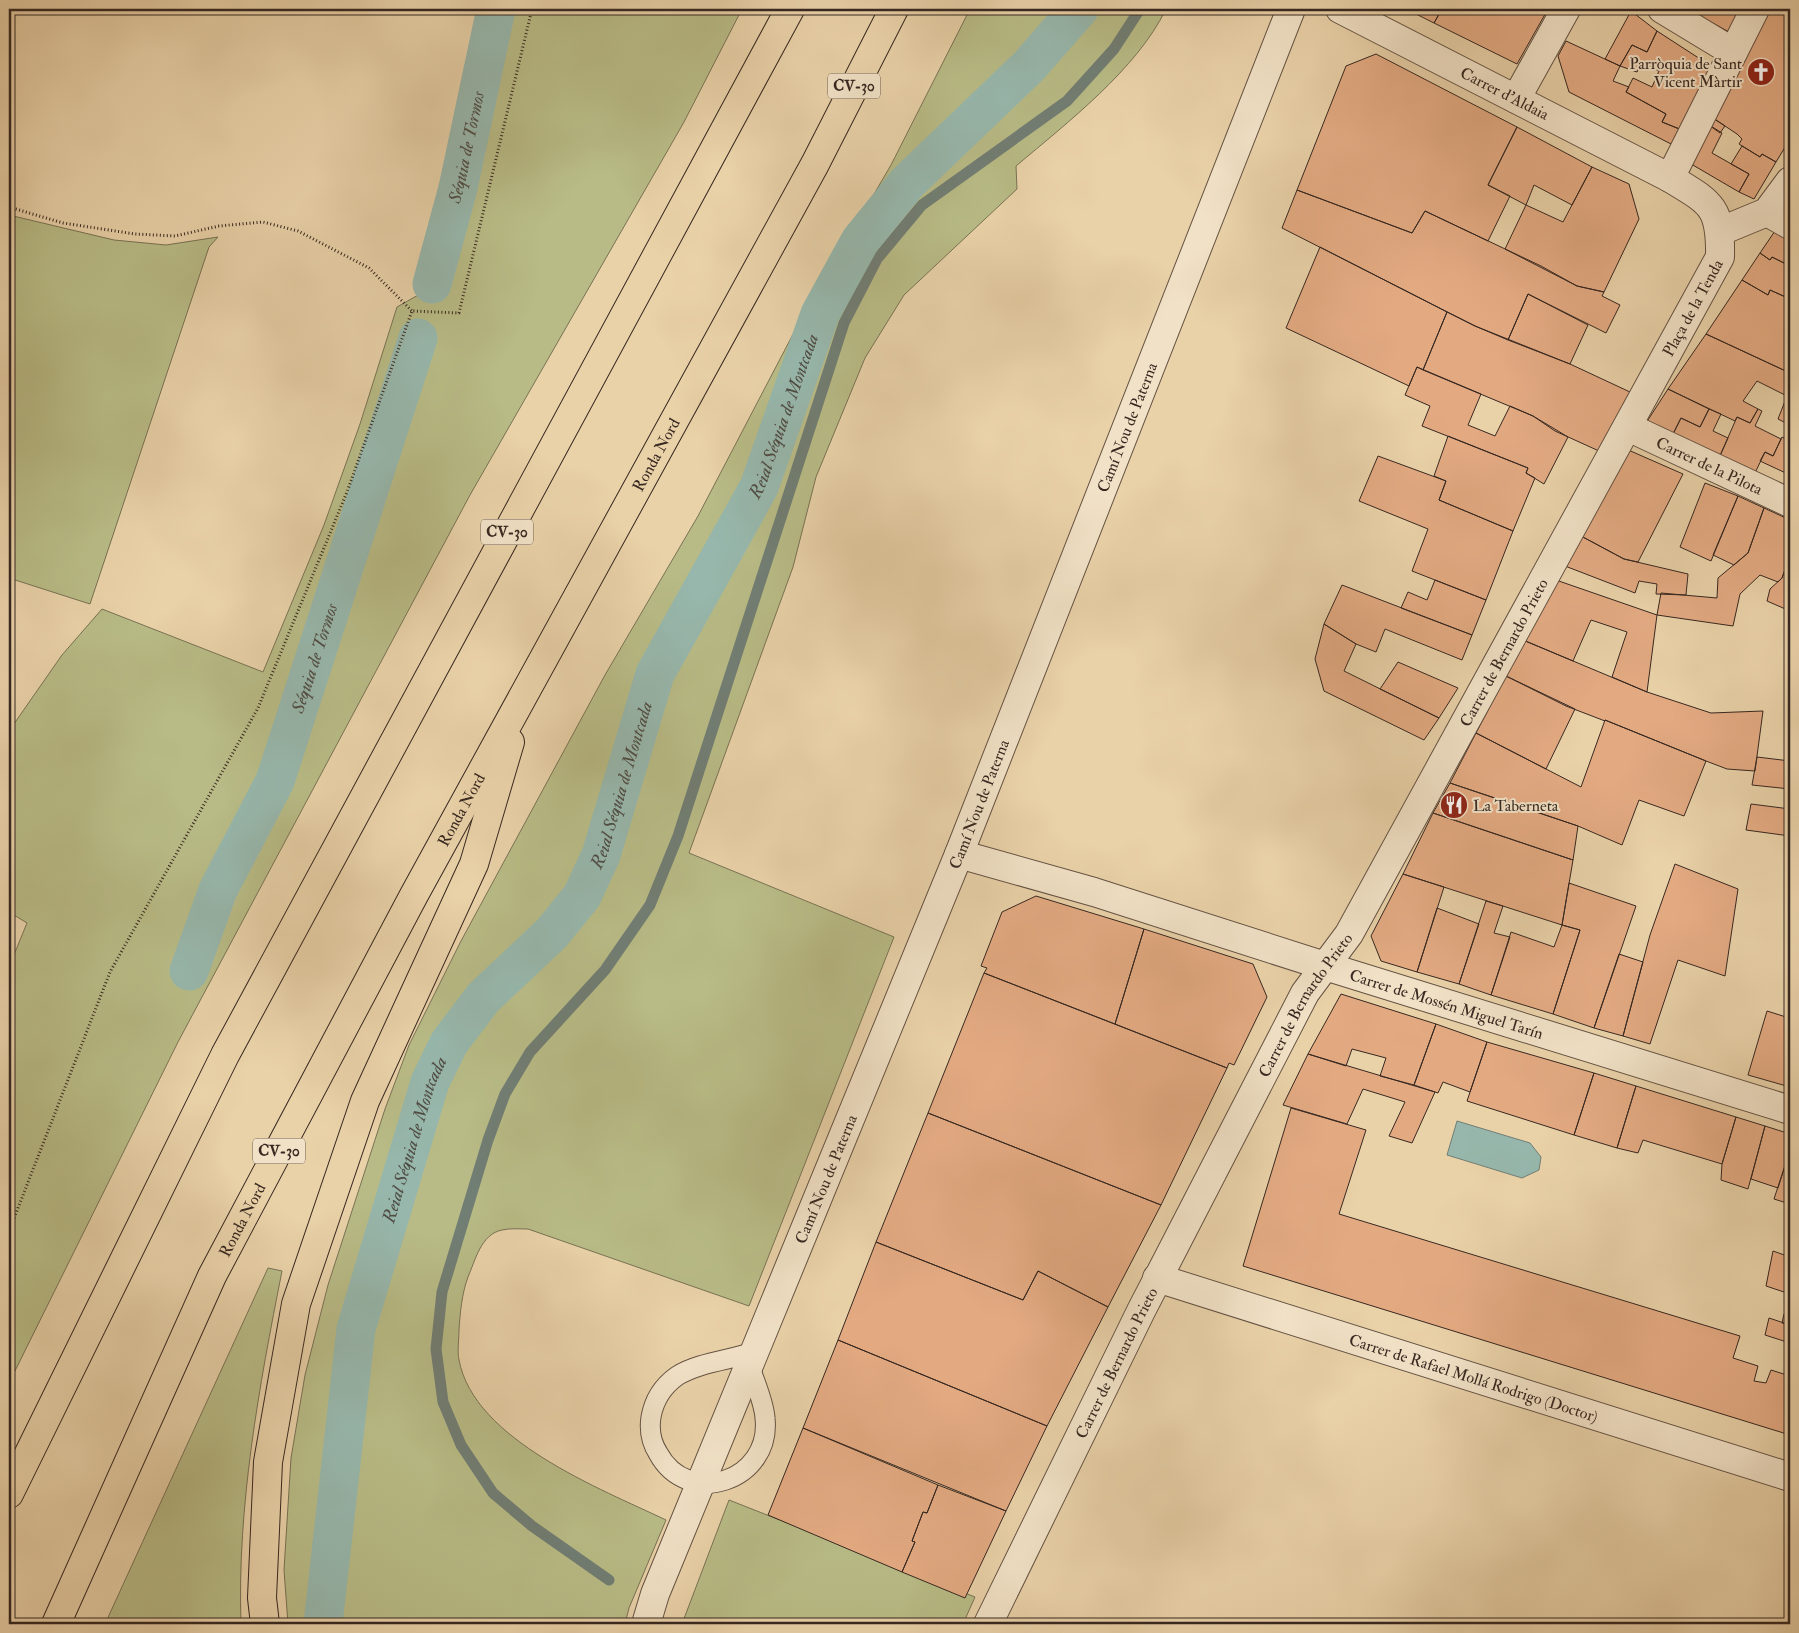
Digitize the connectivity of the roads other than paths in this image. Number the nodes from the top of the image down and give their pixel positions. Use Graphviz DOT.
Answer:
graph roads {
  1 [pos="790,9"];
  2 [pos="894,9"];
  3 [pos="1291,9"];
  4 [pos="1340,9"];
  5 [pos="1566,9"];
  6 [pos="1662,9"];
  7 [pos="1754,9"];
  8 [pos="1733,52"];
  9 [pos="1516,99"];
  10 [pos="1670,178"];
  11 [pos="1790,180"];
  12 [pos="1767,212"];
  13 [pos="1790,225"];
  14 [pos="1720,231"];
  15 [pos="1643,396"];
  16 [pos="1628,427"];
  17 [pos="1790,503"];
  18 [pos="526,690"];
  19 [pos="959,854"];
  20 [pos="1324,966"];
  21 [pos="1790,1110"];
  22 [pos="1157,1278"];
  23 [pos="753,1359"];
  24 [pos="1790,1477"];
  25 [pos="702,1483"];
  26 [pos="9,1494"];
  27 [pos="655,1594"];
  28 [pos="56,1624"];
  29 [pos="265,1624"];
  30 [pos="646,1624"];
  31 [pos="657,1624"];
  32 [pos="988,1624"];
  1 -- 26 [label="highway, CV-30"];
  2 -- 18 [label="highway, Ronda Nord / CV-30"];
  3 -- 19 [label="street, Camí Nou de Paterna"];
  4 -- 9 [label="street, Carrer d'Aldaia"];
  5 -- 9 [label="street"];
  6 -- 8 [label="street"];
  7 -- 8 [label="street"];
  8 -- 10 [label="street"];
  9 -- 10 [label="street, Carrer d'Aldaia"];
  10 -- 14 [label="street, Plaça de la Tenda"];
  11 -- 12 [label="street"];
  12 -- 13 [label="street"];
  12 -- 14 [label="street"];
  14 -- 15 [label="street, Plaça de la Tenda"];
  15 -- 16 [label="street, Carrer de Bernardo Prieto"];
  16 -- 17 [label="street, Carrer de la Pilota"];
  16 -- 20 [label="street, Carrer de Bernardo Prieto"];
  18 -- 28 [label="highway, Ronda Nord / CV-30"];
  18 -- 29 [label="highway"];
  19 -- 20 [label="street, Carrer de Mossén Miguel Tarín"];
  19 -- 23 [label="street, Camí Nou de Paterna"];
  20 -- 21 [label="street, Carrer de Mossén Miguel Tarín"];
  20 -- 22 [label="street, Carrer de Bernardo Prieto"];
  22 -- 24 [label="street, Carrer de Rafael Mollá Rodrigo (Doctor)"];
  22 -- 32 [label="street, Carrer de Bernardo Prieto"];
  23 -- 25 [label="street, Camí Nou de Paterna"];
  23 -- 25 [label="lane"];
  23 -- 25 [label="lane"];
  25 -- 27 [label="street, Camí Nou de Paterna"];
  27 -- 30 [label="street, Camí Nou de Paterna"];
  27 -- 31 [label="street, Camí Nou de Paterna"];
}
